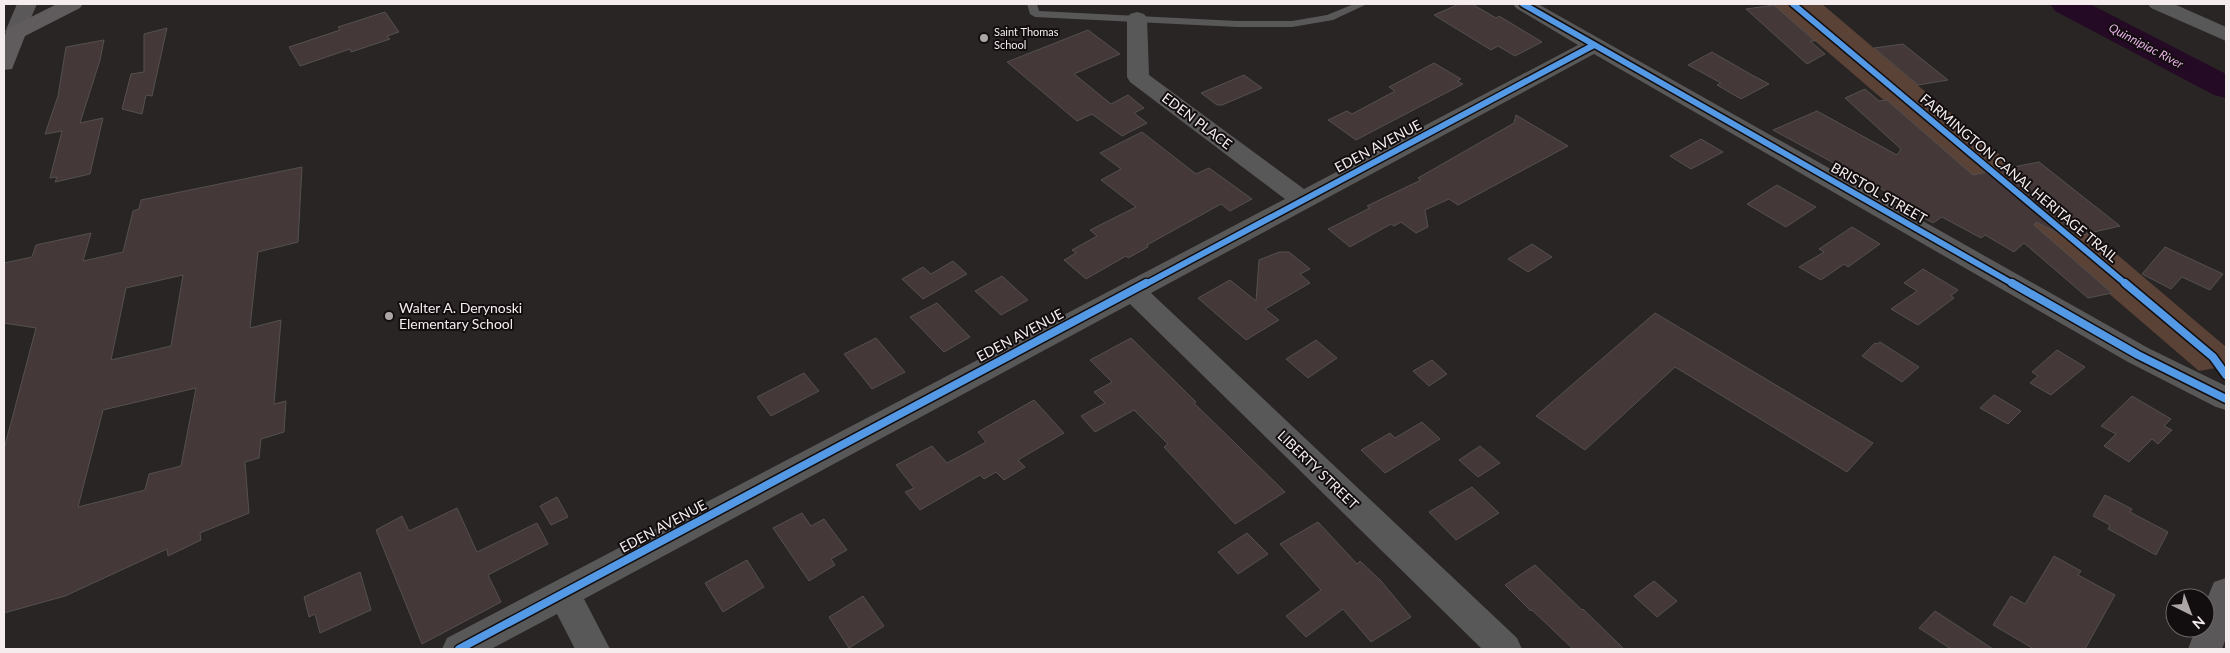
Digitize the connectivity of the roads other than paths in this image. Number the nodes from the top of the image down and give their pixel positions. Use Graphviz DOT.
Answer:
graph roads {
  1 [pos="27,4"];
  2 [pos="73,4"];
  3 [pos="1032,4"];
  4 [pos="1362,4"];
  5 [pos="1523,4"];
  6 [pos="2158,4"];
  7 [pos="1137,18"];
  8 [pos="16,32"];
  9 [pos="2226,35"];
  10 [pos="1594,45"];
  11 [pos="4,64"];
  12 [pos="1303,200"];
  13 [pos="1131,290"];
  14 [pos="2226,399"];
  15 [pos="2226,592"];
  16 [pos="563,593"];
  17 [pos="459,649"];
  18 [pos="593,649"];
  19 [pos="1505,649"];
  20 [pos="2206,649"];
  1 -- 8 [label="main road"];
  2 -- 8 [label="highway"];
  3 -- 7 [label="lane"];
  4 -- 7 [label="lane"];
  5 -- 10 [label="street, BRISTOL STREET"];
  6 -- 9 [label="street"];
  7 -- 12 [label="street, EDEN PLACE"];
  8 -- 11 [label="highway"];
  10 -- 12 [label="street, EDEN AVENUE"];
  10 -- 14 [label="street, BRISTOL STREET"];
  12 -- 13 [label="street, EDEN AVENUE"];
  13 -- 16 [label="street, EDEN AVENUE"];
  13 -- 19 [label="street, LIBERTY STREET"];
  15 -- 20 [label="main road"];
  16 -- 17 [label="street, EDEN AVENUE"];
  16 -- 18 [label="street"];
}
